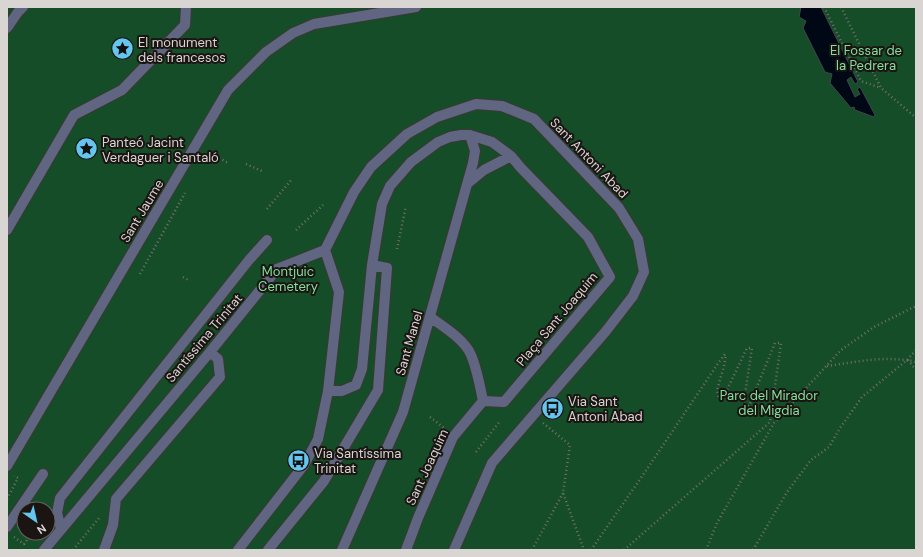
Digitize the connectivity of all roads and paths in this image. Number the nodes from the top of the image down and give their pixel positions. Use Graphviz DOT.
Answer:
graph roads {
  1 [pos="23,7"];
  2 [pos="186,7"];
  3 [pos="416,7"];
  4 [pos="824,7"];
  5 [pos="841,7"];
  6 [pos="7,28"];
  7 [pos="882,88"];
  8 [pos="914,116"];
  9 [pos="470,135"];
  10 [pos="511,156"];
  11 [pos="219,158"];
  12 [pos="228,163"];
  13 [pos="246,164"];
  14 [pos="264,172"];
  15 [pos="292,179"];
  16 [pos="467,184"];
  17 [pos="186,191"];
  18 [pos="322,205"];
  19 [pos="406,206"];
  20 [pos="267,209"];
  21 [pos="7,230"];
  22 [pos="296,230"];
  23 [pos="268,240"];
  24 [pos="397,249"];
  25 [pos="324,250"];
  26 [pos="372,265"];
  27 [pos="140,274"];
  28 [pos="183,277"];
  29 [pos="190,281"];
  30 [pos="916,306"];
  31 [pos="430,317"];
  32 [pos="916,350"];
  33 [pos="210,352"];
  34 [pos="907,360"];
  35 [pos="916,362"];
  36 [pos="827,366"];
  37 [pos="916,370"];
  38 [pos="328,391"];
  39 [pos="483,401"];
  40 [pos="533,416"];
  41 [pos="430,417"];
  42 [pos="500,422"];
  43 [pos="772,423"];
  44 [pos="446,430"];
  45 [pos="476,452"];
  46 [pos="7,466"];
  47 [pos="43,474"];
  48 [pos="15,484"];
  49 [pos="564,493"];
  50 [pos="7,499"];
  51 [pos="102,515"];
  52 [pos="7,527"];
  53 [pos="62,529"];
  54 [pos="12,536"];
  55 [pos="16,539"];
  56 [pos="44,550"];
  57 [pos="73,550"];
  58 [pos="104,550"];
  59 [pos="238,550"];
  60 [pos="268,550"];
  61 [pos="342,550"];
  62 [pos="406,550"];
  63 [pos="454,550"];
  64 [pos="532,550"];
  65 [pos="584,550"];
  66 [pos="591,550"];
  67 [pos="624,550"];
  68 [pos="706,550"];
  69 [pos="753,550"];
  1 -- 6 [label="lane"];
  2 -- 21 [label="lane"];
  3 -- 46 [label="lane, Sant Jaume"];
  4 -- 7 [label="path"];
  5 -- 7 [label="path"];
  7 -- 8 [label="path"];
  9 -- 10 [label="lane, Plaça Sant Joaquim"];
  9 -- 16 [label="lane, Sant Manel"];
  9 -- 26 [label="lane"];
  10 -- 16 [label="lane"];
  10 -- 39 [label="lane, Plaça Sant Joaquim"];
  11 -- 12 [label="path"];
  13 -- 14 [label="path"];
  15 -- 20 [label="path"];
  16 -- 31 [label="lane, Sant Manel"];
  17 -- 27 [label="path"];
  18 -- 22 [label="path"];
  19 -- 24 [label="path"];
  23 -- 53 [label="lane"];
  25 -- 33 [label="lane, Santíssima Trinitat"];
  25 -- 38 [label="lane"];
  25 -- 40 [label="lane, Sant Antoni Abad"];
  26 -- 38 [label="lane"];
  26 -- 60 [label="lane"];
  28 -- 29 [label="path"];
  30 -- 43 [label="path"];
  31 -- 39 [label="lane"];
  31 -- 61 [label="lane, Sant Manel"];
  32 -- 34 [label="path"];
  33 -- 53 [label="lane, Santíssima Trinitat"];
  33 -- 58 [label="lane"];
  34 -- 35 [label="path"];
  34 -- 36 [label="path"];
  34 -- 37 [label="path"];
  34 -- 69 [label="path"];
  38 -- 59 [label="lane"];
  39 -- 62 [label="lane, Sant Joaquim"];
  40 -- 49 [label="path"];
  40 -- 63 [label="lane, Sant Antoni Abad"];
  41 -- 44 [label="path"];
  42 -- 45 [label="path"];
  43 -- 66 [label="path"];
  43 -- 67 [label="path"];
  43 -- 68 [label="path"];
  47 -- 52 [label="lane"];
  48 -- 50 [label="path"];
  49 -- 64 [label="path"];
  49 -- 65 [label="path"];
  51 -- 57 [label="path"];
  53 -- 56 [label="lane, Santíssima Trinitat"];
  54 -- 55 [label="path"];
}
